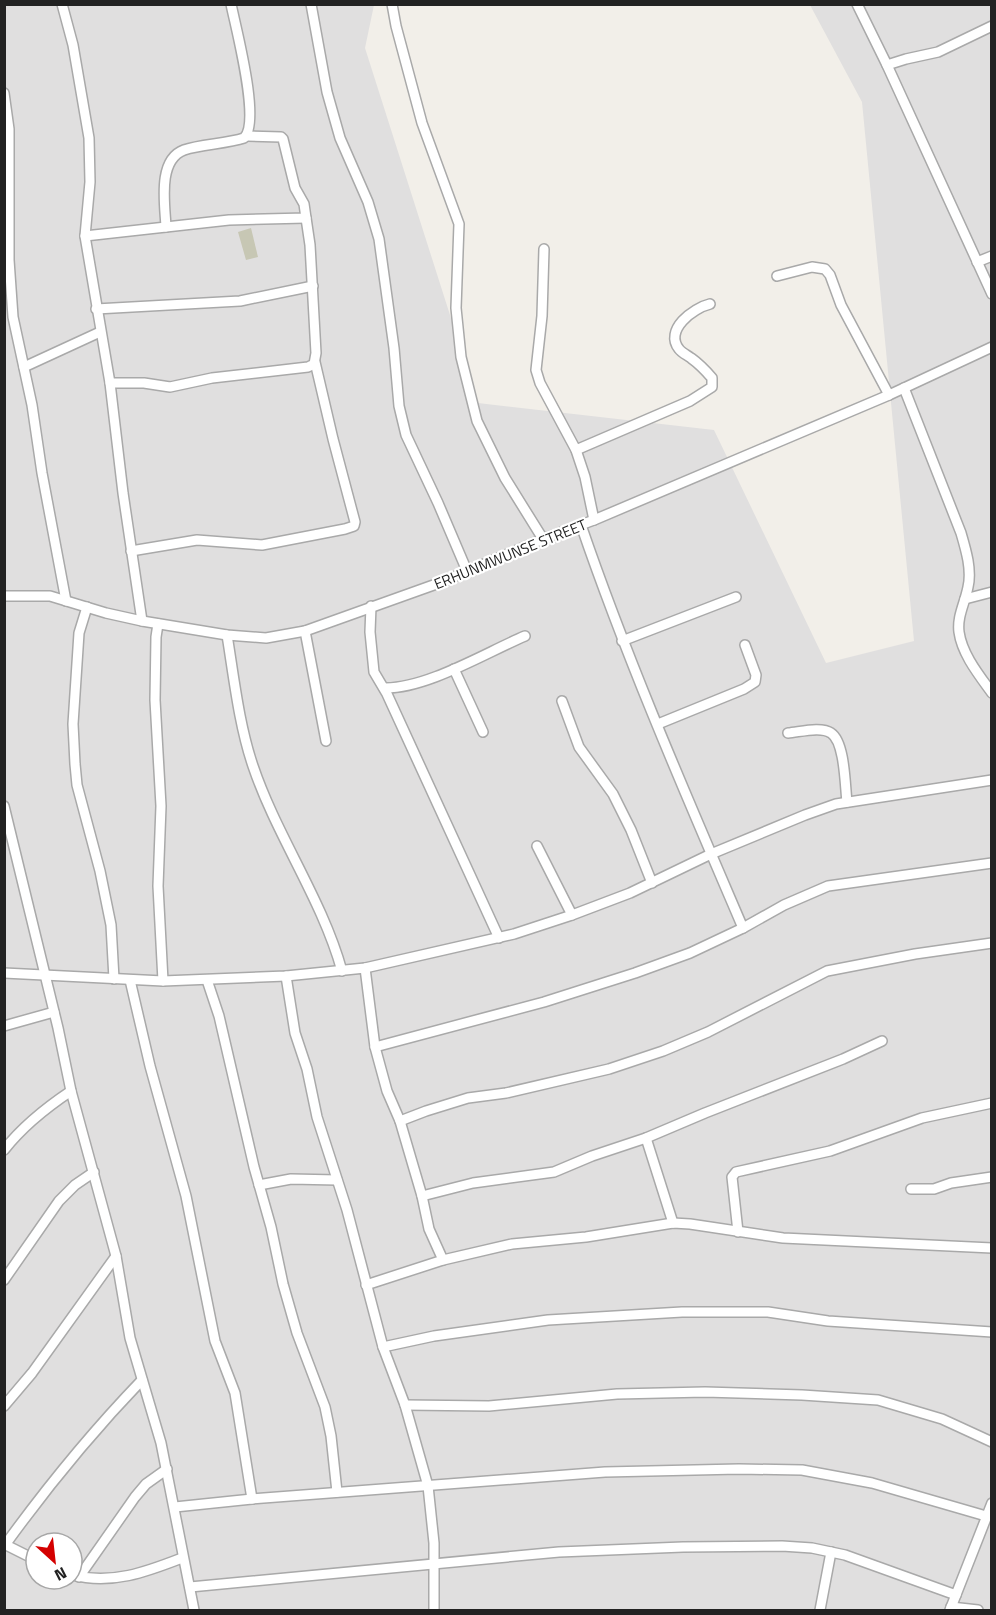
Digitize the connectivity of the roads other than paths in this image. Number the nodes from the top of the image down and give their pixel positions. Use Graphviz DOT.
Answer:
graph roads {
  1 [pos="62,4"];
  2 [pos="231,4"];
  3 [pos="311,4"];
  4 [pos="392,4"];
  5 [pos="857,4"];
  6 [pos="992,26"];
  7 [pos="887,65"];
  8 [pos="4,93"];
  9 [pos="247,136"];
  10 [pos="306,219"];
  11 [pos="166,227"];
  12 [pos="85,236"];
  13 [pos="544,249"];
  14 [pos="992,256"];
  15 [pos="977,262"];
  16 [pos="777,276"];
  17 [pos="313,286"];
  18 [pos="992,294"];
  19 [pos="710,304"];
  20 [pos="96,309"];
  21 [pos="100,332"];
  22 [pos="992,347"];
  23 [pos="315,362"];
  24 [pos="24,367"];
  25 [pos="110,383"];
  26 [pos="904,388"];
  27 [pos="889,395"];
  28 [pos="576,450"];
  29 [pos="594,520"];
  30 [pos="581,525"];
  31 [pos="543,539"];
  32 [pos="132,551"];
  33 [pos="467,571"];
  34 [pos="992,592"];
  35 [pos="4,596"];
  36 [pos="736,597"];
  37 [pos="964,599"];
  38 [pos="66,601"];
  39 [pos="371,606"];
  40 [pos="87,607"];
  41 [pos="142,621"];
  42 [pos="158,624"];
  43 [pos="305,631"];
  44 [pos="227,635"];
  45 [pos="525,636"];
  46 [pos="622,641"];
  47 [pos="745,645"];
  48 [pos="454,669"];
  49 [pos="992,675"];
  50 [pos="982,680"];
  51 [pos="384,688"];
  52 [pos="992,693"];
  53 [pos="562,701"];
  54 [pos="658,723"];
  55 [pos="483,732"];
  56 [pos="788,733"];
  57 [pos="326,741"];
  58 [pos="992,780"];
  59 [pos="847,802"];
  60 [pos="4,806"];
  61 [pos="537,846"];
  62 [pos="711,854"];
  63 [pos="992,863"];
  64 [pos="652,883"];
  65 [pos="572,915"];
  66 [pos="743,928"];
  67 [pos="499,938"];
  68 [pos="992,943"];
  69 [pos="364,968"];
  70 [pos="342,971"];
  71 [pos="4,973"];
  72 [pos="286,975"];
  73 [pos="45,976"];
  74 [pos="114,979"];
  75 [pos="130,980"];
  76 [pos="207,980"];
  77 [pos="163,981"];
  78 [pos="54,1012"];
  79 [pos="4,1026"];
  80 [pos="882,1041"];
  81 [pos="375,1047"];
  82 [pos="71,1091"];
  83 [pos="992,1103"];
  84 [pos="400,1121"];
  85 [pos="646,1138"];
  86 [pos="4,1150"];
  87 [pos="94,1172"];
  88 [pos="992,1177"];
  89 [pos="337,1180"];
  90 [pos="259,1185"];
  91 [pos="910,1189"];
  92 [pos="422,1196"];
  93 [pos="673,1223"];
  94 [pos="738,1232"];
  95 [pos="992,1248"];
  96 [pos="116,1256"];
  97 [pos="443,1260"];
  98 [pos="4,1280"];
  99 [pos="366,1285"];
  100 [pos="992,1332"];
  101 [pos="383,1347"];
  102 [pos="142,1380"];
  103 [pos="405,1405"];
  104 [pos="4,1406"];
  105 [pos="992,1442"];
  106 [pos="167,1469"];
  107 [pos="428,1486"];
  108 [pos="337,1492"];
  109 [pos="252,1499"];
  110 [pos="992,1503"];
  111 [pos="175,1507"];
  112 [pos="986,1516"];
  113 [pos="987,1528"];
  114 [pos="5,1545"];
  115 [pos="831,1552"];
  116 [pos="24,1554"];
  117 [pos="182,1558"];
  118 [pos="434,1563"];
  119 [pos="84,1565"];
  120 [pos="164,1565"];
  121 [pos="84,1577"];
  122 [pos="189,1582"];
  123 [pos="956,1595"];
  124 [pos="951,1609"];
  125 [pos="194,1611"];
  126 [pos="434,1611"];
  127 [pos="820,1611"];
  128 [pos="978,1611"];
  1 -- 12 [label="street"];
  2 -- 9 [label="street"];
  3 -- 33 [label="street"];
  4 -- 31 [label="street"];
  5 -- 7 [label="street"];
  6 -- 7 [label="street"];
  7 -- 15 [label="street"];
  8 -- 24 [label="street"];
  9 -- 10 [label="street"];
  9 -- 11 [label="street"];
  10 -- 11 [label="street"];
  10 -- 17 [label="street"];
  11 -- 12 [label="street"];
  12 -- 20 [label="street"];
  13 -- 28 [label="street"];
  14 -- 15 [label="street"];
  15 -- 18 [label="street"];
  16 -- 27 [label="street"];
  17 -- 20 [label="street"];
  17 -- 23 [label="street"];
  19 -- 28 [label="street"];
  20 -- 21 [label="street"];
  21 -- 24 [label="street"];
  21 -- 25 [label="street"];
  22 -- 26 [label="street, ERHUNMWUNSE STREET"];
  23 -- 25 [label="street"];
  23 -- 32 [label="street"];
  24 -- 38 [label="street"];
  25 -- 32 [label="street"];
  26 -- 27 [label="street, ERHUNMWUNSE STREET"];
  26 -- 37 [label="street"];
  27 -- 29 [label="street, ERHUNMWUNSE STREET"];
  28 -- 29 [label="street"];
  29 -- 30 [label="street, ERHUNMWUNSE STREET"];
  30 -- 31 [label="street, ERHUNMWUNSE STREET"];
  30 -- 46 [label="street"];
  31 -- 33 [label="street, ERHUNMWUNSE STREET"];
  32 -- 41 [label="street"];
  33 -- 39 [label="street, ERHUNMWUNSE STREET"];
  34 -- 37 [label="street"];
  35 -- 38 [label="street, ERHUNMWUNSE STREET"];
  36 -- 46 [label="street"];
  37 -- 50 [label="street"];
  38 -- 40 [label="street, ERHUNMWUNSE STREET"];
  39 -- 43 [label="street, ERHUNMWUNSE STREET"];
  39 -- 51 [label="street"];
  40 -- 41 [label="street, ERHUNMWUNSE STREET"];
  40 -- 74 [label="street"];
  41 -- 42 [label="street, ERHUNMWUNSE STREET"];
  42 -- 44 [label="street, ERHUNMWUNSE STREET"];
  42 -- 77 [label="street"];
  43 -- 44 [label="street, ERHUNMWUNSE STREET"];
  43 -- 57 [label="street"];
  44 -- 70 [label="street"];
  45 -- 48 [label="street"];
  46 -- 54 [label="street"];
  47 -- 54 [label="street"];
  48 -- 51 [label="street"];
  48 -- 55 [label="street"];
  49 -- 50 [label="street"];
  50 -- 52 [label="street"];
  51 -- 67 [label="street"];
  53 -- 64 [label="street"];
  54 -- 62 [label="street"];
  56 -- 59 [label="street"];
  58 -- 59 [label="street"];
  59 -- 62 [label="street"];
  60 -- 73 [label="street"];
  61 -- 65 [label="street"];
  62 -- 64 [label="street"];
  62 -- 66 [label="street"];
  63 -- 66 [label="street"];
  64 -- 65 [label="street"];
  65 -- 67 [label="street"];
  66 -- 81 [label="street"];
  67 -- 69 [label="street"];
  68 -- 84 [label="street"];
  69 -- 70 [label="street"];
  69 -- 81 [label="street"];
  70 -- 72 [label="street"];
  71 -- 73 [label="street"];
  72 -- 76 [label="street"];
  72 -- 89 [label="street"];
  73 -- 74 [label="street"];
  73 -- 78 [label="street"];
  74 -- 75 [label="street"];
  75 -- 77 [label="street"];
  75 -- 109 [label="street"];
  76 -- 77 [label="street"];
  76 -- 90 [label="street"];
  78 -- 79 [label="street"];
  78 -- 82 [label="street"];
  80 -- 85 [label="street"];
  81 -- 84 [label="street"];
  82 -- 86 [label="street"];
  82 -- 87 [label="street"];
  83 -- 94 [label="street"];
  84 -- 92 [label="street"];
  85 -- 92 [label="street"];
  85 -- 93 [label="street"];
  87 -- 96 [label="street"];
  87 -- 98 [label="street"];
  88 -- 91 [label="street"];
  89 -- 90 [label="street"];
  89 -- 99 [label="street"];
  90 -- 108 [label="street"];
  92 -- 97 [label="street"];
  93 -- 94 [label="street"];
  93 -- 97 [label="street"];
  94 -- 95 [label="street"];
  96 -- 102 [label="street"];
  96 -- 104 [label="street"];
  97 -- 99 [label="street"];
  99 -- 101 [label="street"];
  100 -- 101 [label="street"];
  101 -- 103 [label="street"];
  102 -- 106 [label="street"];
  102 -- 114 [label="street"];
  103 -- 105 [label="street"];
  103 -- 107 [label="street"];
  106 -- 111 [label="street"];
  106 -- 119 [label="street"];
  107 -- 108 [label="street"];
  107 -- 112 [label="street"];
  107 -- 118 [label="street"];
  108 -- 109 [label="street"];
  109 -- 111 [label="street"];
  110 -- 112 [label="street"];
  111 -- 117 [label="street"];
  112 -- 113 [label="street"];
  113 -- 123 [label="street"];
  114 -- 116 [label="street"];
  115 -- 118 [label="street"];
  115 -- 123 [label="street"];
  115 -- 127 [label="street"];
  117 -- 120 [label="street"];
  117 -- 122 [label="street"];
  118 -- 122 [label="street"];
  118 -- 126 [label="street"];
  120 -- 121 [label="street"];
  120 -- 122 [label="street"];
  122 -- 125 [label="street"];
  123 -- 124 [label="street"];
  124 -- 128 [label="street"];
}
